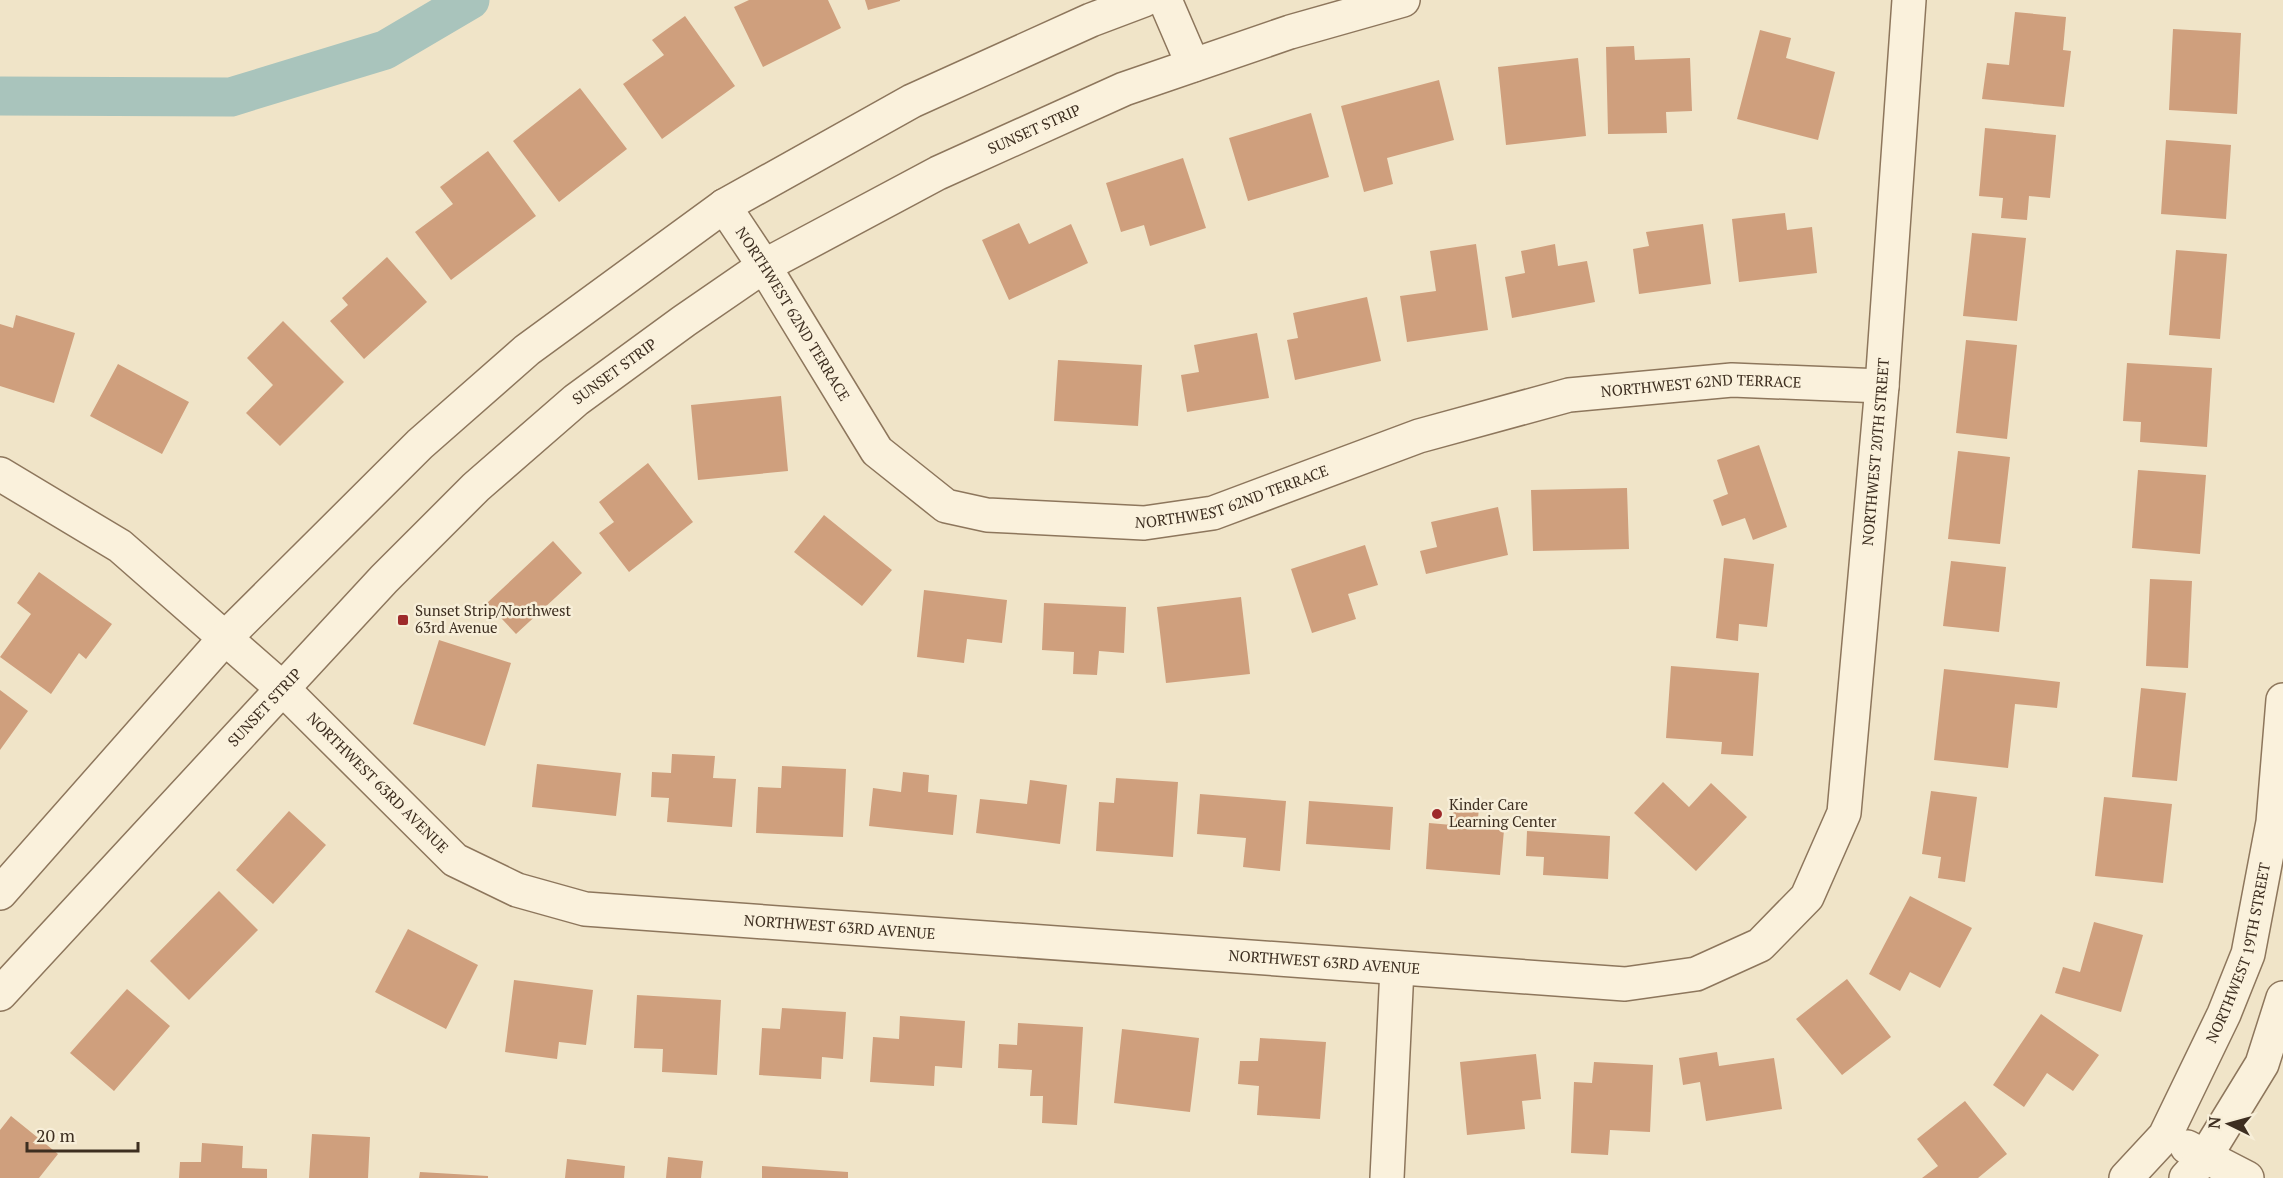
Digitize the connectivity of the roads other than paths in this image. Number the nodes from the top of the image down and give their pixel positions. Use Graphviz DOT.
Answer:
graph roads {
  1 [pos="1144,0"];
  2 [pos="1165,0"];
  3 [pos="1403,0"];
  4 [pos="1909,0"];
  5 [pos="1193,65"];
  6 [pos="724,206"];
  7 [pos="765,266"];
  8 [pos="1882,386"];
  9 [pos="0,474"];
  10 [pos="226,637"];
  11 [pos="282,688"];
  12 [pos="2283,700"];
  13 [pos="0,893"];
  14 [pos="1807,897"];
  15 [pos="1397,968"];
  16 [pos="0,994"];
  17 [pos="2283,998"];
  18 [pos="2165,1136"];
  19 [pos="2196,1167"];
  20 [pos="1387,1178"];
  21 [pos="2126,1178"];
  22 [pos="2247,1178"];
  1 -- 6 [label="street"];
  2 -- 5 [label="street"];
  3 -- 5 [label="street, SUNSET STRIP"];
  4 -- 8 [label="street, NORTHWEST 20TH STREET"];
  5 -- 7 [label="street, SUNSET STRIP"];
  6 -- 7 [label="street, NORTHWEST 62ND TERRACE"];
  6 -- 10 [label="street"];
  7 -- 8 [label="street, NORTHWEST 62ND TERRACE"];
  7 -- 11 [label="street, SUNSET STRIP"];
  8 -- 14 [label="street, NORTHWEST 20TH STREET"];
  9 -- 10 [label="street, NORTHWEST 63RD AVENUE"];
  10 -- 11 [label="street, NORTHWEST 63RD AVENUE"];
  10 -- 13 [label="street"];
  11 -- 15 [label="street, NORTHWEST 63RD AVENUE"];
  11 -- 16 [label="street, SUNSET STRIP"];
  12 -- 18 [label="street, NORTHWEST 19TH STREET"];
  14 -- 15 [label="street, NORTHWEST 63RD AVENUE"];
  15 -- 20 [label="street"];
  17 -- 19 [label="street"];
  18 -- 19 [label="street"];
  18 -- 21 [label="street, NORTHWEST 19TH STREET"];
  19 -- 22 [label="street"];
}
